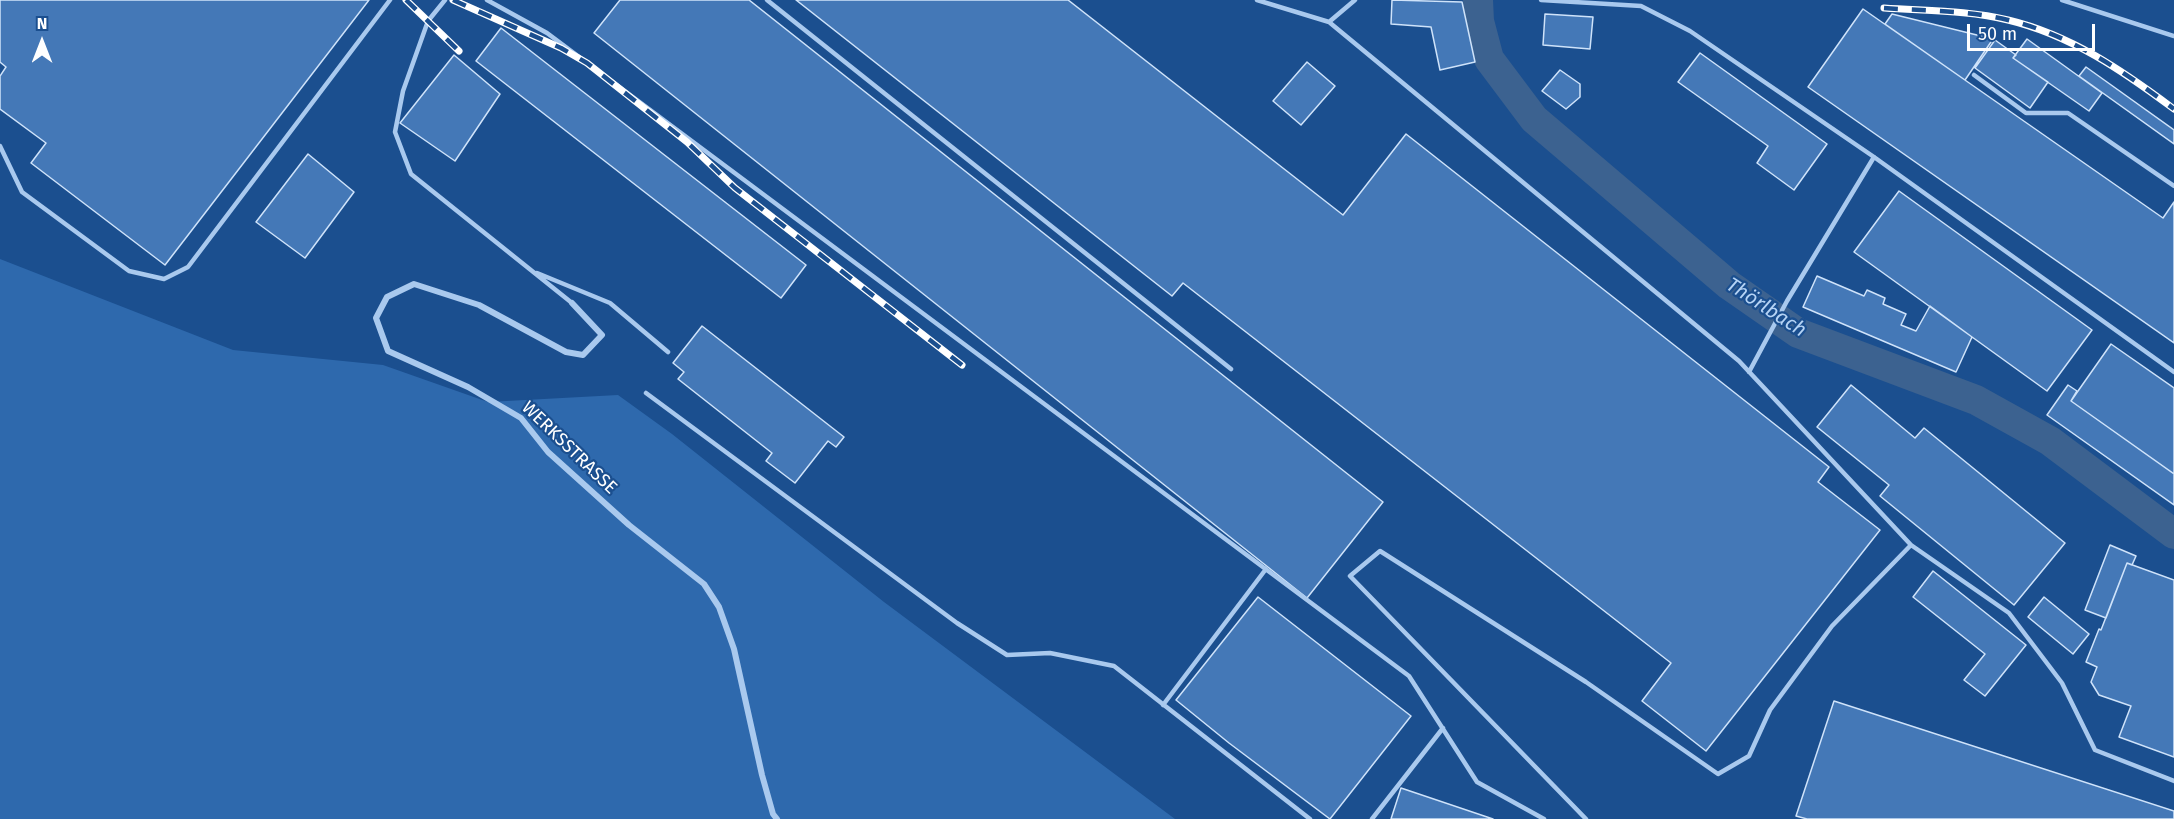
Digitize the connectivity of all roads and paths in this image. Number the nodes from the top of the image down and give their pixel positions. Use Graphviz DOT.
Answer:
graph roads {
  1 [pos="390,0"];
  2 [pos="445,0"];
  3 [pos="487,0"];
  4 [pos="768,0"];
  5 [pos="1257,0"];
  6 [pos="1354,0"];
  7 [pos="1541,0"];
  8 [pos="1641,0"];
  9 [pos="2062,0"];
  10 [pos="1641,6"];
  11 [pos="1329,22"];
  12 [pos="2174,36"];
  13 [pos="1974,75"];
  14 [pos="0,146"];
  15 [pos="1874,157"];
  16 [pos="2174,186"];
  17 [pos="532,271"];
  18 [pos="572,303"];
  19 [pos="668,352"];
  20 [pos="1231,369"];
  21 [pos="1749,372"];
  22 [pos="2174,372"];
  23 [pos="646,393"];
  24 [pos="1911,545"];
  25 [pos="1266,569"];
  26 [pos="1164,705"];
  27 [pos="1443,728"];
  28 [pos="2174,781"];
  29 [pos="777,819"];
  30 [pos="1310,819"];
  31 [pos="1372,819"];
  32 [pos="1544,819"];
  33 [pos="1586,819"];
  1 -- 14 [label="lane"];
  2 -- 17 [label="lane"];
  3 -- 25 [label="lane"];
  4 -- 20 [label="lane"];
  5 -- 11 [label="lane"];
  6 -- 11 [label="lane"];
  7 -- 10 [label="lane"];
  8 -- 10 [label="lane"];
  9 -- 12 [label="lane"];
  10 -- 15 [label="lane"];
  11 -- 21 [label="lane"];
  13 -- 16 [label="lane"];
  15 -- 21 [label="lane"];
  15 -- 22 [label="lane"];
  17 -- 18 [label="lane"];
  17 -- 19 [label="lane"];
  18 -- 29 [label="street, WERKSSTRASSE"];
  21 -- 24 [label="lane"];
  23 -- 26 [label="lane"];
  24 -- 28 [label="lane"];
  24 -- 33 [label="lane"];
  25 -- 26 [label="lane"];
  25 -- 27 [label="lane"];
  26 -- 30 [label="lane"];
  27 -- 31 [label="lane"];
  27 -- 32 [label="lane"];
}
